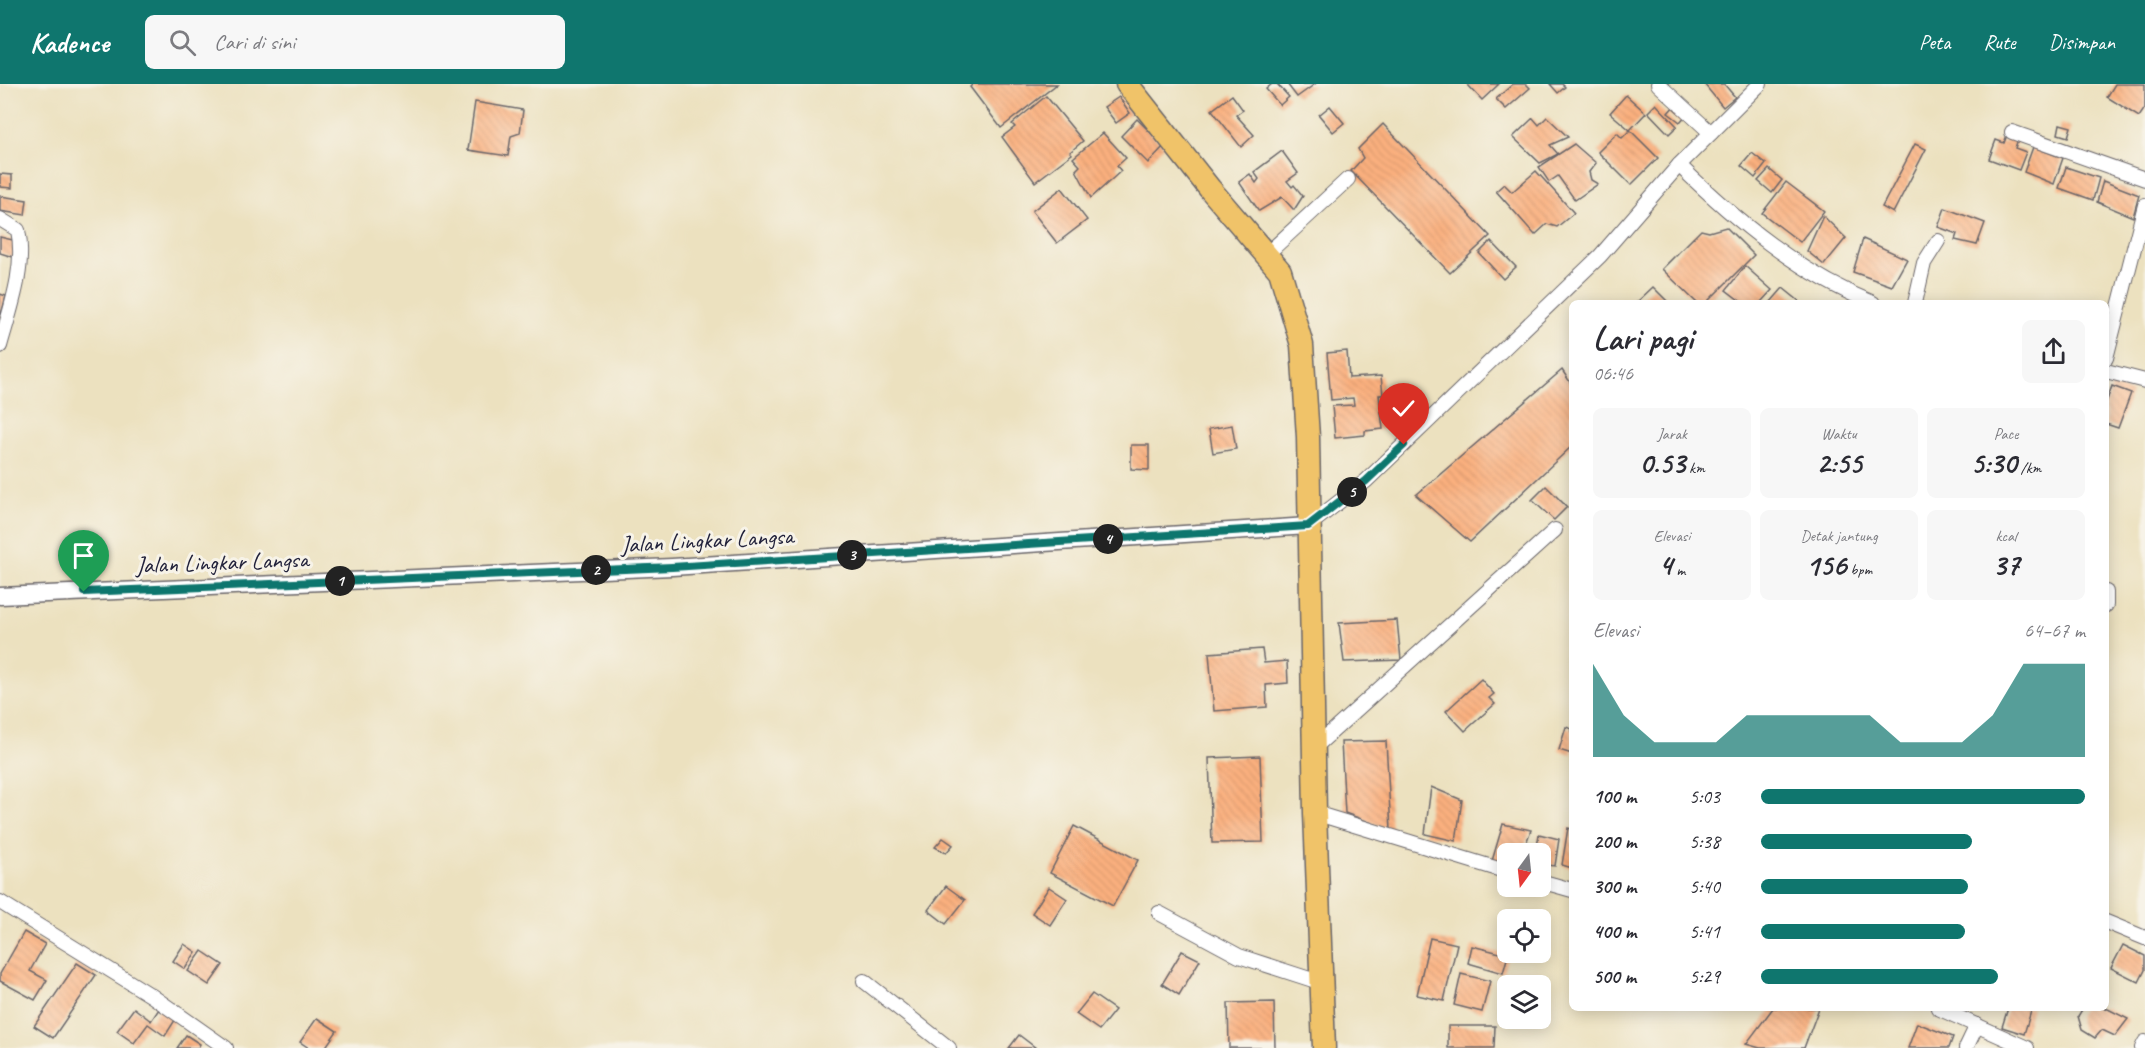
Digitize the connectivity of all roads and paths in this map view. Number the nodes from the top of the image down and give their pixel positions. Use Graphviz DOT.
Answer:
graph roads {
  1 [pos="1127,84"];
  2 [pos="1658,84"];
  3 [pos="1760,84"];
  4 [pos="2013,132"];
  5 [pos="1711,133"];
  6 [pos="1679,165"];
  7 [pos="1348,179"];
  8 [pos="2145,179"];
  9 [pos="2145,205"];
  10 [pos="0,219"];
  11 [pos="1938,241"];
  12 [pos="1267,254"];
  13 [pos="0,289"];
  14 [pos="14,292"];
  15 [pos="1864,300"];
  16 [pos="1916,300"];
  17 [pos="0,346"];
  18 [pos="2109,346"];
  19 [pos="2109,372"];
  20 [pos="2145,381"];
  21 [pos="1308,526"];
  22 [pos="1555,530"];
  23 [pos="0,596"];
  24 [pos="1314,748"];
  25 [pos="1315,813"];
  26 [pos="1497,869"];
  27 [pos="1551,884"];
  28 [pos="1569,889"];
  29 [pos="0,902"];
  30 [pos="1160,913"];
  31 [pos="2109,923"];
  32 [pos="2145,938"];
  33 [pos="864,981"];
  34 [pos="1322,983"];
  35 [pos="1945,1011"];
  36 [pos="1977,1025"];
  37 [pos="2145,1042"];
  38 [pos="226,1048"];
  39 [pos="949,1048"];
  40 [pos="1324,1048"];
  41 [pos="1966,1048"];
  42 [pos="2027,1048"];
  43 [pos="2142,1048"];
  1 -- 12 [label="highway"];
  2 -- 5 [label="street"];
  3 -- 5 [label="street"];
  4 -- 8 [label="street"];
  5 -- 6 [label="street"];
  6 -- 15 [label="street"];
  6 -- 21 [label="street"];
  7 -- 12 [label="street"];
  9 -- 18 [label="street"];
  10 -- 14 [label="street"];
  11 -- 16 [label="street"];
  12 -- 21 [label="highway"];
  13 -- 14 [label="street"];
  14 -- 17 [label="street"];
  19 -- 20 [label="street"];
  21 -- 23 [label="street, Jalan Lingkar Langsa"];
  21 -- 24 [label="highway"];
  22 -- 24 [label="street"];
  24 -- 25 [label="highway"];
  25 -- 26 [label="street"];
  25 -- 34 [label="highway"];
  27 -- 28 [label="street"];
  29 -- 38 [label="street"];
  30 -- 34 [label="street"];
  31 -- 32 [label="street"];
  33 -- 39 [label="street"];
  34 -- 40 [label="highway"];
  35 -- 36 [label="street"];
  36 -- 41 [label="street"];
  36 -- 42 [label="street"];
  37 -- 43 [label="street"];
}
